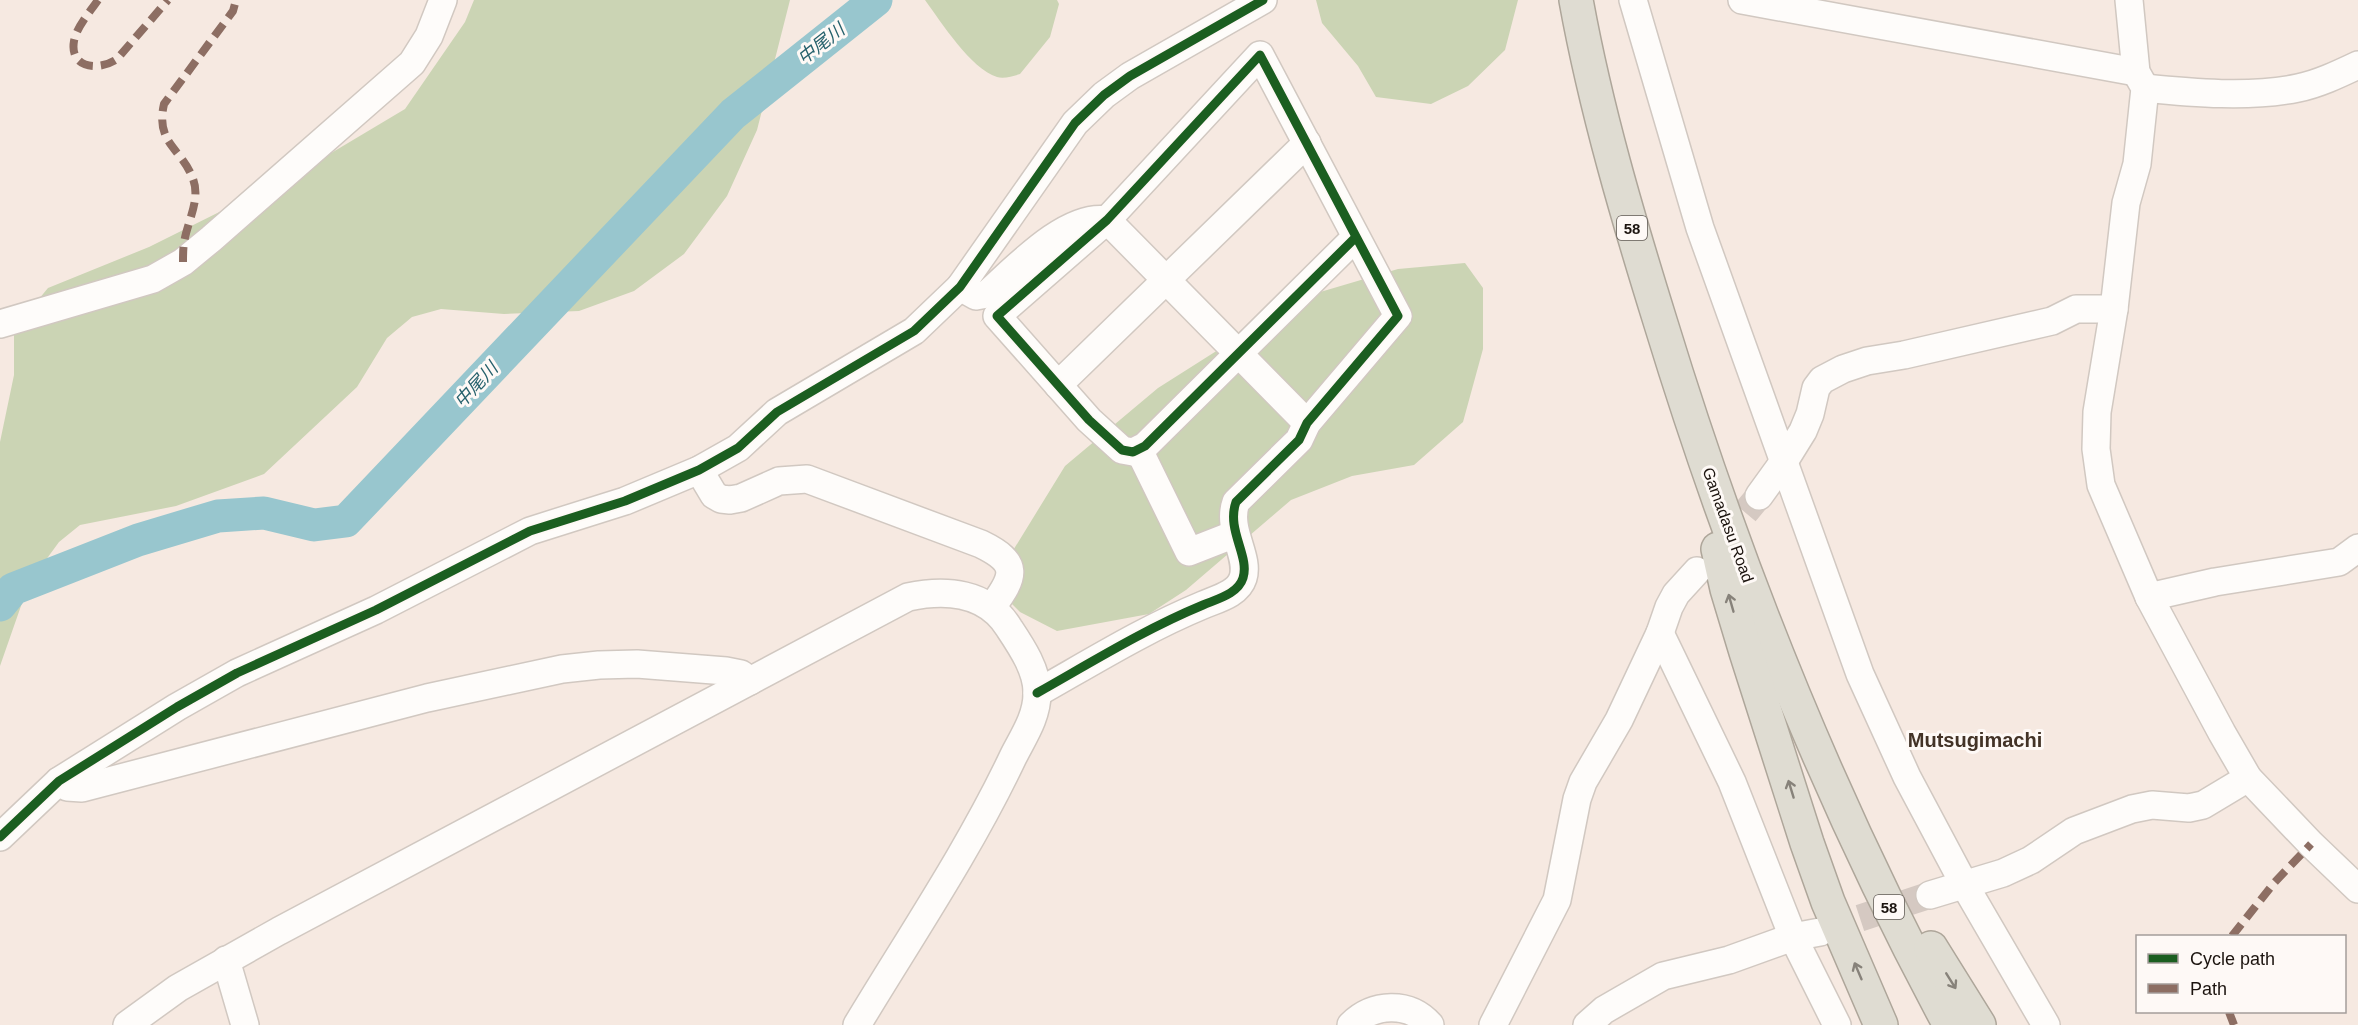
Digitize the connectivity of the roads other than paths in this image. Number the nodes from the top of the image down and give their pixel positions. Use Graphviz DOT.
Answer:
graph roads {
  1 [pos="443,0"];
  2 [pos="1263,0"];
  3 [pos="1633,0"];
  4 [pos="1742,0"];
  5 [pos="2129,0"];
  6 [pos="1579,15"];
  7 [pos="2358,65"];
  8 [pos="2141,80"];
  9 [pos="1307,143"];
  10 [pos="1107,220"];
  11 [pos="1356,237"];
  12 [pos="1166,280"];
  13 [pos="960,287"];
  14 [pos="2114,309"];
  15 [pos="0,324"];
  16 [pos="1238,353"];
  17 [pos="1058,385"];
  18 [pos="1307,423"];
  19 [pos="1691,424"];
  20 [pos="1139,450"];
  21 [pos="1785,460"];
  22 [pos="699,470"];
  23 [pos="1759,496"];
  24 [pos="1235,534"];
  25 [pos="2358,548"];
  26 [pos="1697,571"];
  27 [pos="2149,597"];
  28 [pos="992,607"];
  29 [pos="1660,633"];
  30 [pos="750,681"];
  31 [pos="1037,693"];
  32 [pos="2248,778"];
  33 [pos="59,780"];
  34 [pos="1834,787"];
  35 [pos="0,837"];
  36 [pos="1964,884"];
  37 [pos="2358,889"];
  38 [pos="1930,895"];
  39 [pos="1820,932"];
  40 [pos="1793,937"];
  41 [pos="226,960"];
  42 [pos="127,1025"];
  43 [pos="245,1025"];
  44 [pos="857,1025"];
  45 [pos="1351,1025"];
  46 [pos="1430,1025"];
  47 [pos="1493,1025"];
  48 [pos="1587,1025"];
  49 [pos="1837,1025"];
  50 [pos="1881,1025"];
  51 [pos="1950,1025"];
  52 [pos="1979,1025"];
  53 [pos="2046,1025"];
  1 -- 15 [label="street"];
  2 -- 13 [label="street"];
  3 -- 21 [label="street"];
  4 -- 8 [label="street"];
  5 -- 8 [label="street"];
  6 -- 19 [label="highway, Gamadasu Road / 58"];
  7 -- 8 [label="street"];
  8 -- 14 [label="street"];
  9 -- 10 [label="street"];
  9 -- 11 [label="street"];
  9 -- 12 [label="street"];
  10 -- 12 [label="street"];
  10 -- 13 [label="street"];
  10 -- 17 [label="street"];
  11 -- 16 [label="street"];
  11 -- 18 [label="street"];
  12 -- 16 [label="street"];
  12 -- 17 [label="street"];
  13 -- 22 [label="street"];
  14 -- 21 [label="street"];
  14 -- 27 [label="street"];
  16 -- 18 [label="street"];
  16 -- 20 [label="street"];
  17 -- 20 [label="street"];
  18 -- 24 [label="street"];
  19 -- 34 [label="highway, Gamadasu Road / 58"];
  50 -- 19 [label="highway, one-way"];
  20 -- 24 [label="street"];
  21 -- 23 [label="street"];
  21 -- 36 [label="street"];
  22 -- 28 [label="street"];
  22 -- 33 [label="street"];
  24 -- 31 [label="street"];
  25 -- 27 [label="street"];
  26 -- 29 [label="street"];
  27 -- 32 [label="street"];
  28 -- 30 [label="street"];
  28 -- 31 [label="street"];
  29 -- 40 [label="street"];
  29 -- 47 [label="street"];
  30 -- 33 [label="street"];
  30 -- 41 [label="street"];
  31 -- 44 [label="street"];
  32 -- 36 [label="street"];
  32 -- 37 [label="street"];
  33 -- 35 [label="street"];
  34 -- 51 [label="highway, Gamadasu Road / 58"];
  34 -- 52 [label="highway, one-way"];
  36 -- 38 [label="street"];
  36 -- 53 [label="street"];
  39 -- 40 [label="street"];
  40 -- 48 [label="street"];
  40 -- 49 [label="street"];
  41 -- 42 [label="street"];
  41 -- 43 [label="street"];
  45 -- 46 [label="street"];
}
